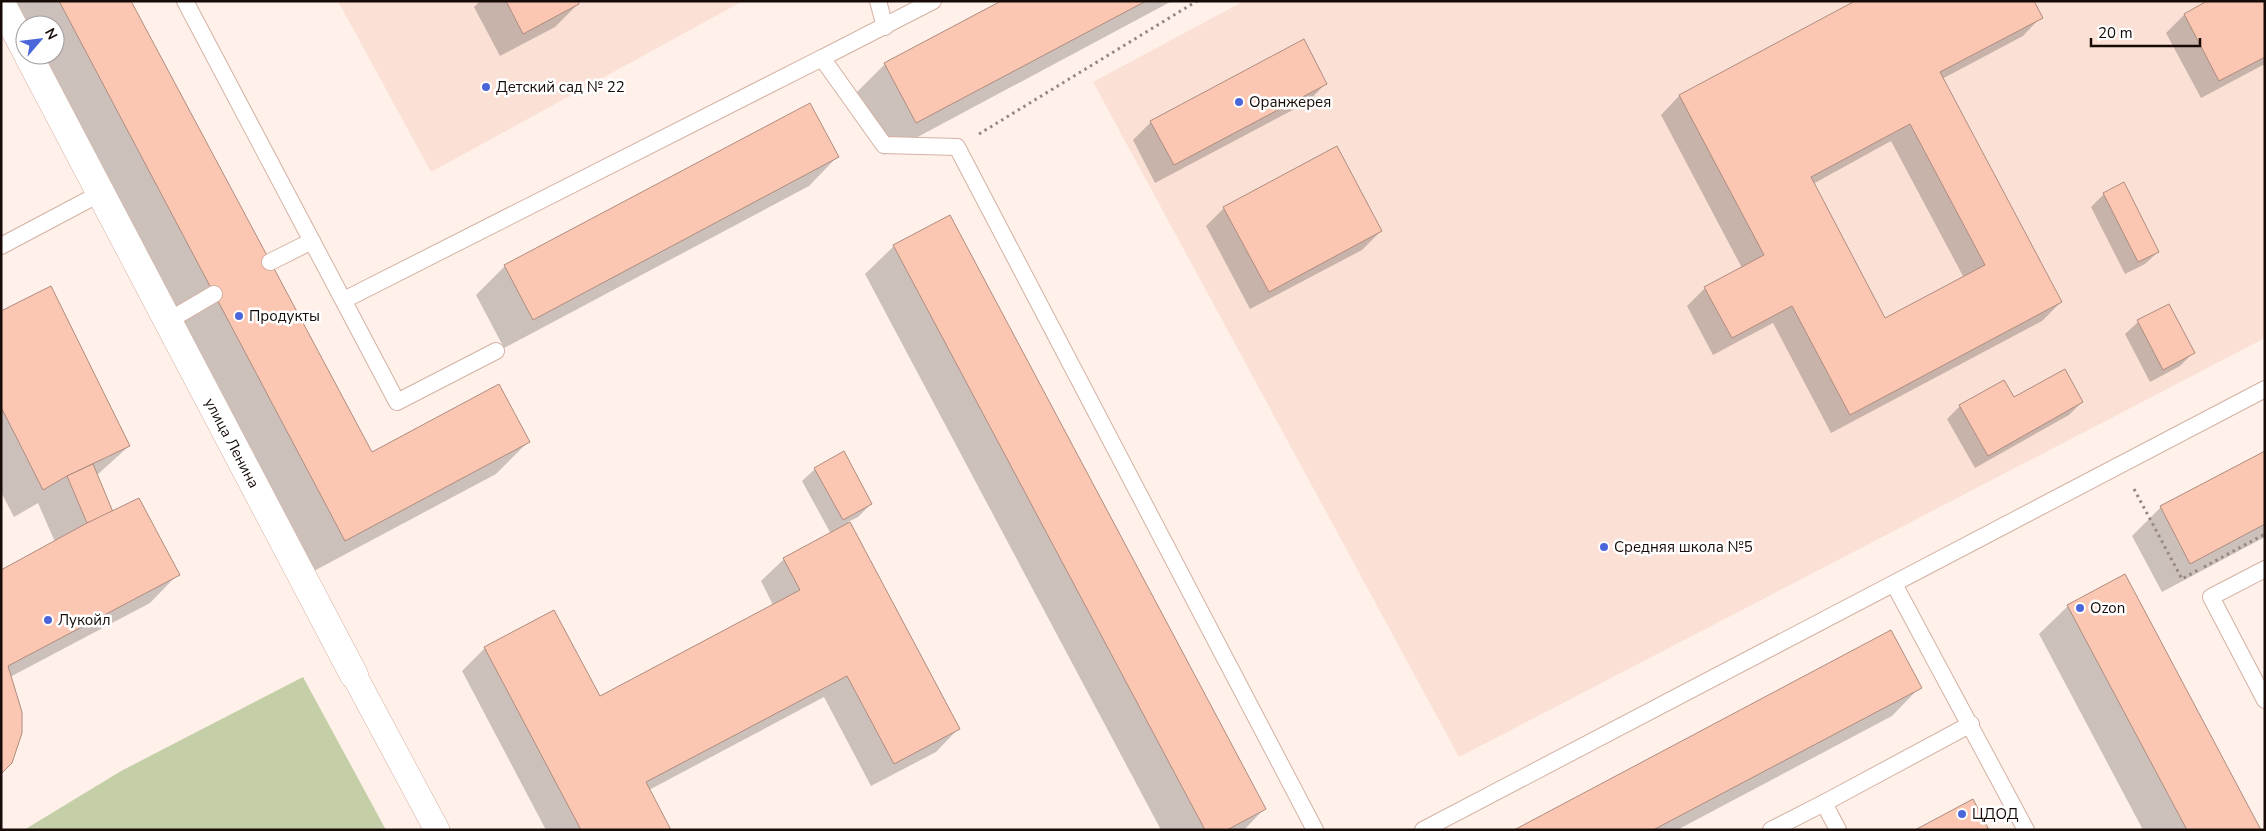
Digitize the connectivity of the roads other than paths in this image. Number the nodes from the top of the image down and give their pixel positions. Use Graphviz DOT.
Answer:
graph roads {
  1 [pos="185,1"];
  2 [pos="878,1"];
  3 [pos="933,1"];
  4 [pos="1,4"];
  5 [pos="885,26"];
  6 [pos="15,30"];
  7 [pos="822,58"];
  8 [pos="33,65"];
  9 [pos="101,193"];
  10 [pos="312,241"];
  11 [pos="1,246"];
  12 [pos="270,262"];
  13 [pos="214,294"];
  14 [pos="344,300"];
  15 [pos="168,321"];
  16 [pos="496,351"];
  17 [pos="2265,389"];
  18 [pos="2265,569"];
  19 [pos="1894,584"];
  20 [pos="354,675"];
  21 [pos="2265,700"];
  22 [pos="1971,724"];
  23 [pos="1824,803"];
  24 [pos="437,830"];
  25 [pos="1315,830"];
  26 [pos="1423,830"];
  27 [pos="1771,830"];
  28 [pos="1838,830"];
  29 [pos="2026,830"];
  1 -- 10 [label="lane"];
  2 -- 5 [label="lane"];
  3 -- 5 [label="lane"];
  4 -- 6 [label="street"];
  5 -- 7 [label="lane"];
  7 -- 14 [label="lane"];
  7 -- 25 [label="lane"];
  8 -- 9 [label="street, улица Ленина"];
  9 -- 11 [label="lane"];
  9 -- 15 [label="street, улица Ленина"];
  10 -- 12 [label="lane"];
  10 -- 14 [label="lane"];
  13 -- 15 [label="lane"];
  14 -- 16 [label="lane"];
  15 -- 20 [label="street, улица Ленина"];
  17 -- 19 [label="lane"];
  18 -- 21 [label="lane"];
  19 -- 22 [label="lane"];
  19 -- 26 [label="lane"];
  20 -- 24 [label="street, улица Ленина"];
  22 -- 23 [label="lane"];
  22 -- 29 [label="lane"];
  23 -- 27 [label="lane"];
  23 -- 28 [label="lane"];
}
